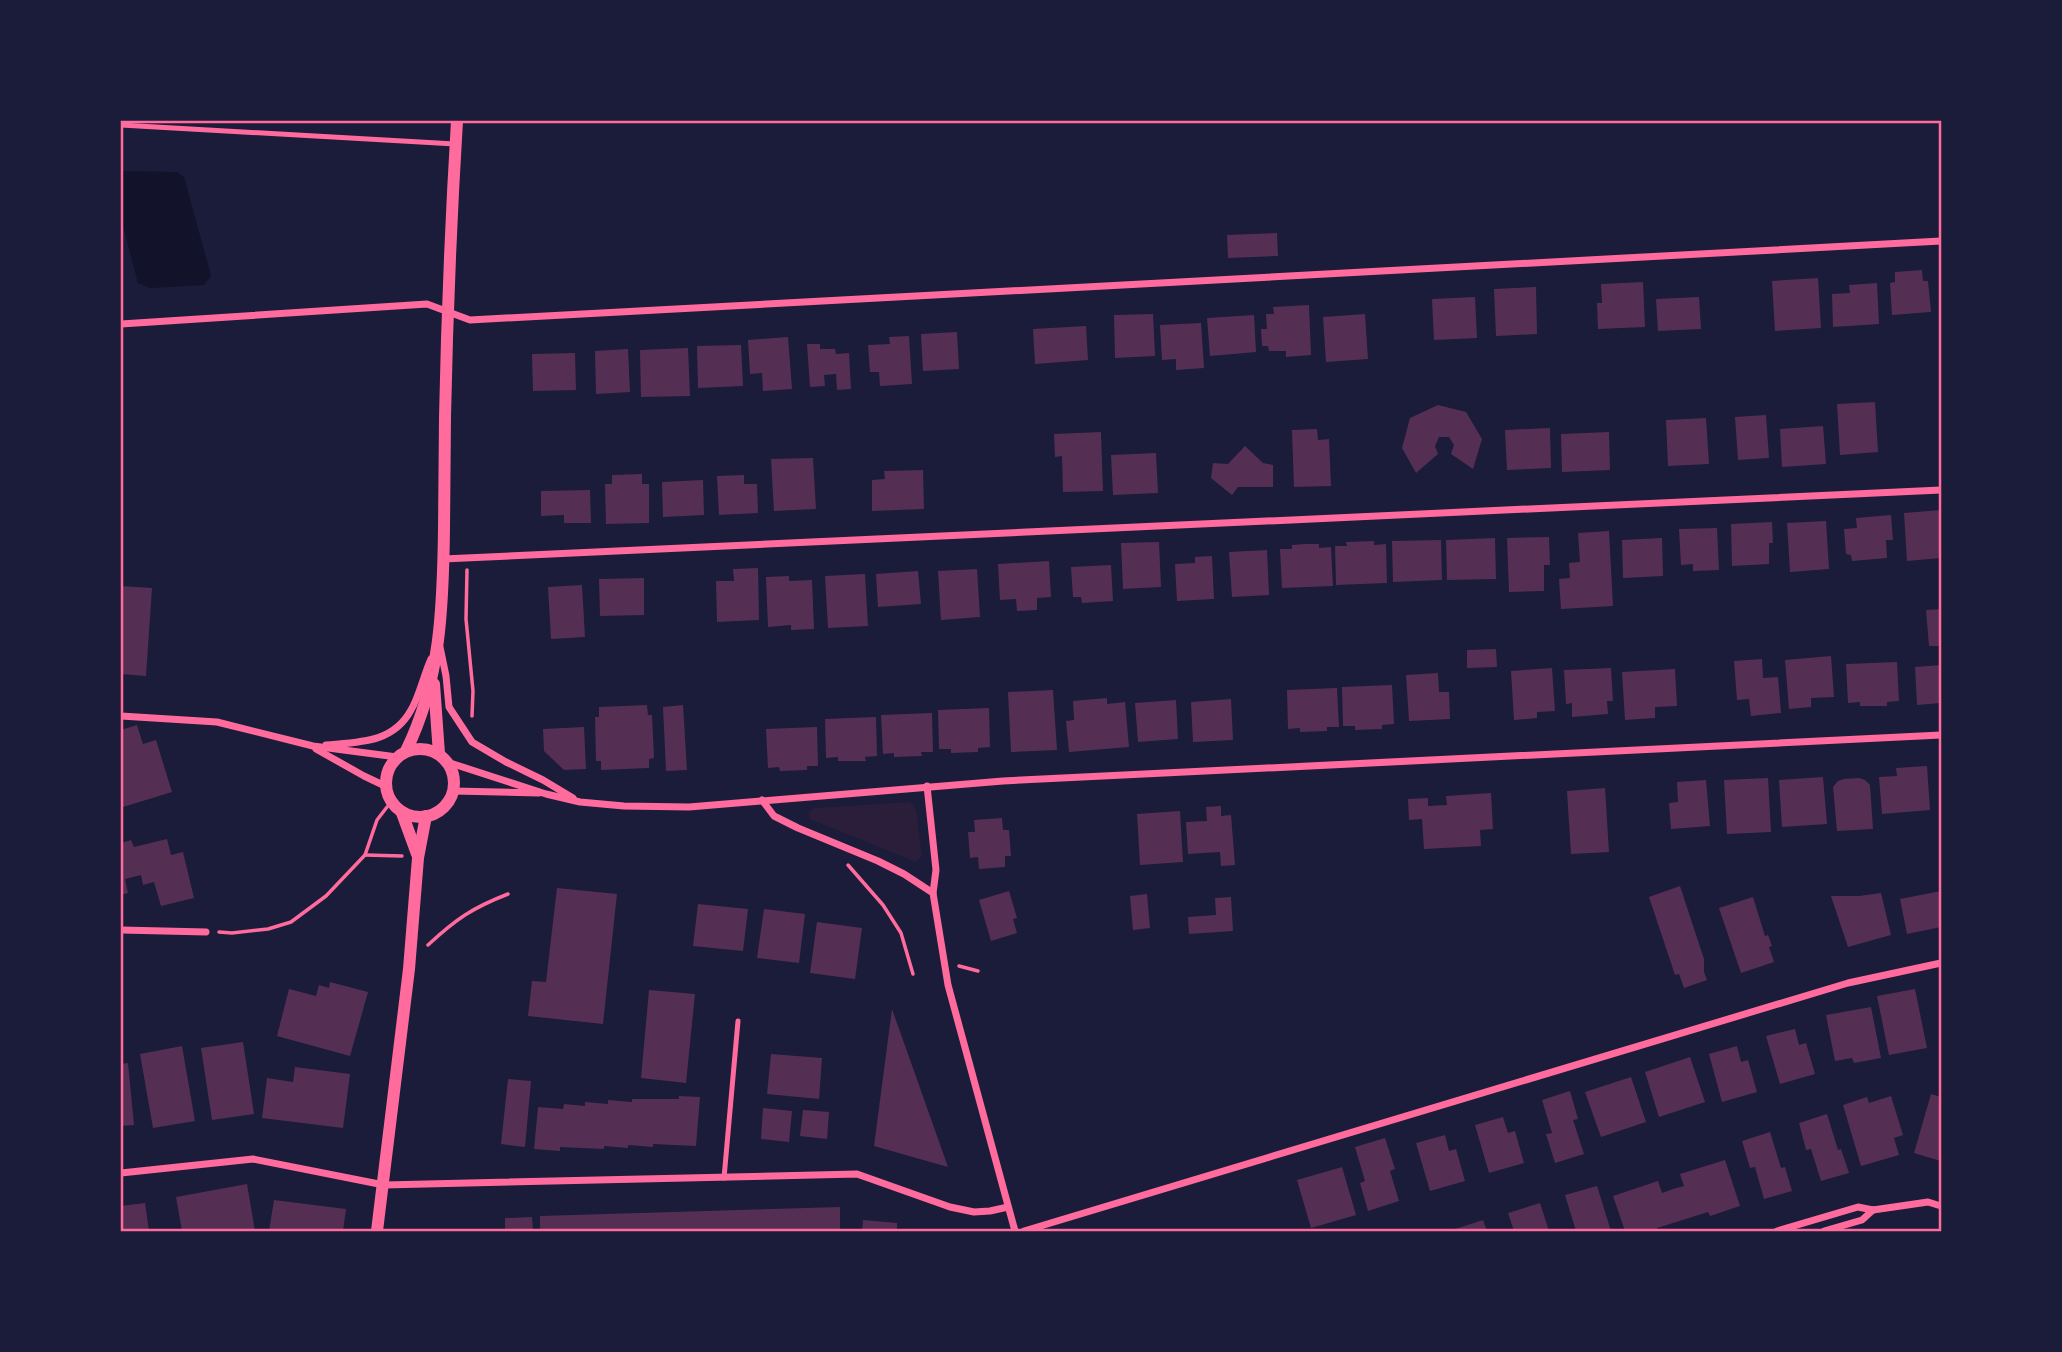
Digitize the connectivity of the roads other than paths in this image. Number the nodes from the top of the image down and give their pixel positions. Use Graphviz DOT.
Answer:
graph roads {
  1 [pos="457,121"];
  2 [pos="121,125"];
  3 [pos="455,145"];
  4 [pos="1941,241"];
  5 [pos="447,313"];
  6 [pos="121,324"];
  7 [pos="1941,490"];
  8 [pos="443,559"];
  9 [pos="439,642"];
  10 [pos="433,677"];
  11 [pos="121,716"];
  12 [pos="1941,735"];
  13 [pos="313,746"];
  14 [pos="402,754"];
  15 [pos="443,758"];
  16 [pos="385,786"];
  17 [pos="928,786"];
  18 [pos="453,791"];
  19 [pos="546,794"];
  20 [pos="762,800"];
  21 [pos="580,802"];
  22 [pos="402,813"];
  23 [pos="426,816"];
  24 [pos="418,858"];
  25 [pos="933,893"];
  26 [pos="121,930"];
  27 [pos="206,932"];
  28 [pos="1941,963"];
  29 [pos="738,1021"];
  30 [pos="121,1173"];
  31 [pos="724,1178"];
  32 [pos="384,1185"];
  33 [pos="1941,1206"];
  34 [pos="1008,1207"];
  35 [pos="1872,1210"];
  36 [pos="377,1231"];
  37 [pos="1015,1231"];
  38 [pos="1024,1231"];
  39 [pos="1777,1231"];
  40 [pos="1824,1231"];
  1 -- 3 [label="street"];
  2 -- 3 [label="lane"];
  3 -- 5 [label="street"];
  4 -- 5 [label="street"];
  5 -- 6 [label="street"];
  5 -- 8 [label="street"];
  7 -- 8 [label="street"];
  8 -- 9 [label="street"];
  9 -- 10 [label="street"];
  9 -- 13 [label="street"];
  9 -- 21 [label="street"];
  10 -- 14 [label="street"];
  10 -- 15 [label="street"];
  11 -- 13 [label="street"];
  12 -- 17 [label="street"];
  13 -- 14 [label="street"];
  13 -- 16 [label="street"];
  14 -- 15 [label="street"];
  14 -- 16 [label="street"];
  15 -- 18 [label="street"];
  15 -- 19 [label="street"];
  16 -- 22 [label="street"];
  17 -- 20 [label="street"];
  17 -- 25 [label="street"];
  18 -- 19 [label="street"];
  18 -- 23 [label="street"];
  19 -- 21 [label="street"];
  20 -- 21 [label="street"];
  20 -- 25 [label="street"];
  22 -- 23 [label="street"];
  22 -- 24 [label="street"];
  23 -- 24 [label="street"];
  24 -- 32 [label="street"];
  25 -- 34 [label="street"];
  26 -- 27 [label="street"];
  28 -- 38 [label="street"];
  29 -- 31 [label="lane"];
  30 -- 32 [label="street"];
  31 -- 32 [label="street"];
  31 -- 34 [label="street"];
  32 -- 36 [label="street"];
  33 -- 35 [label="street"];
  34 -- 37 [label="street"];
  35 -- 39 [label="street"];
  35 -- 40 [label="street"];
}
